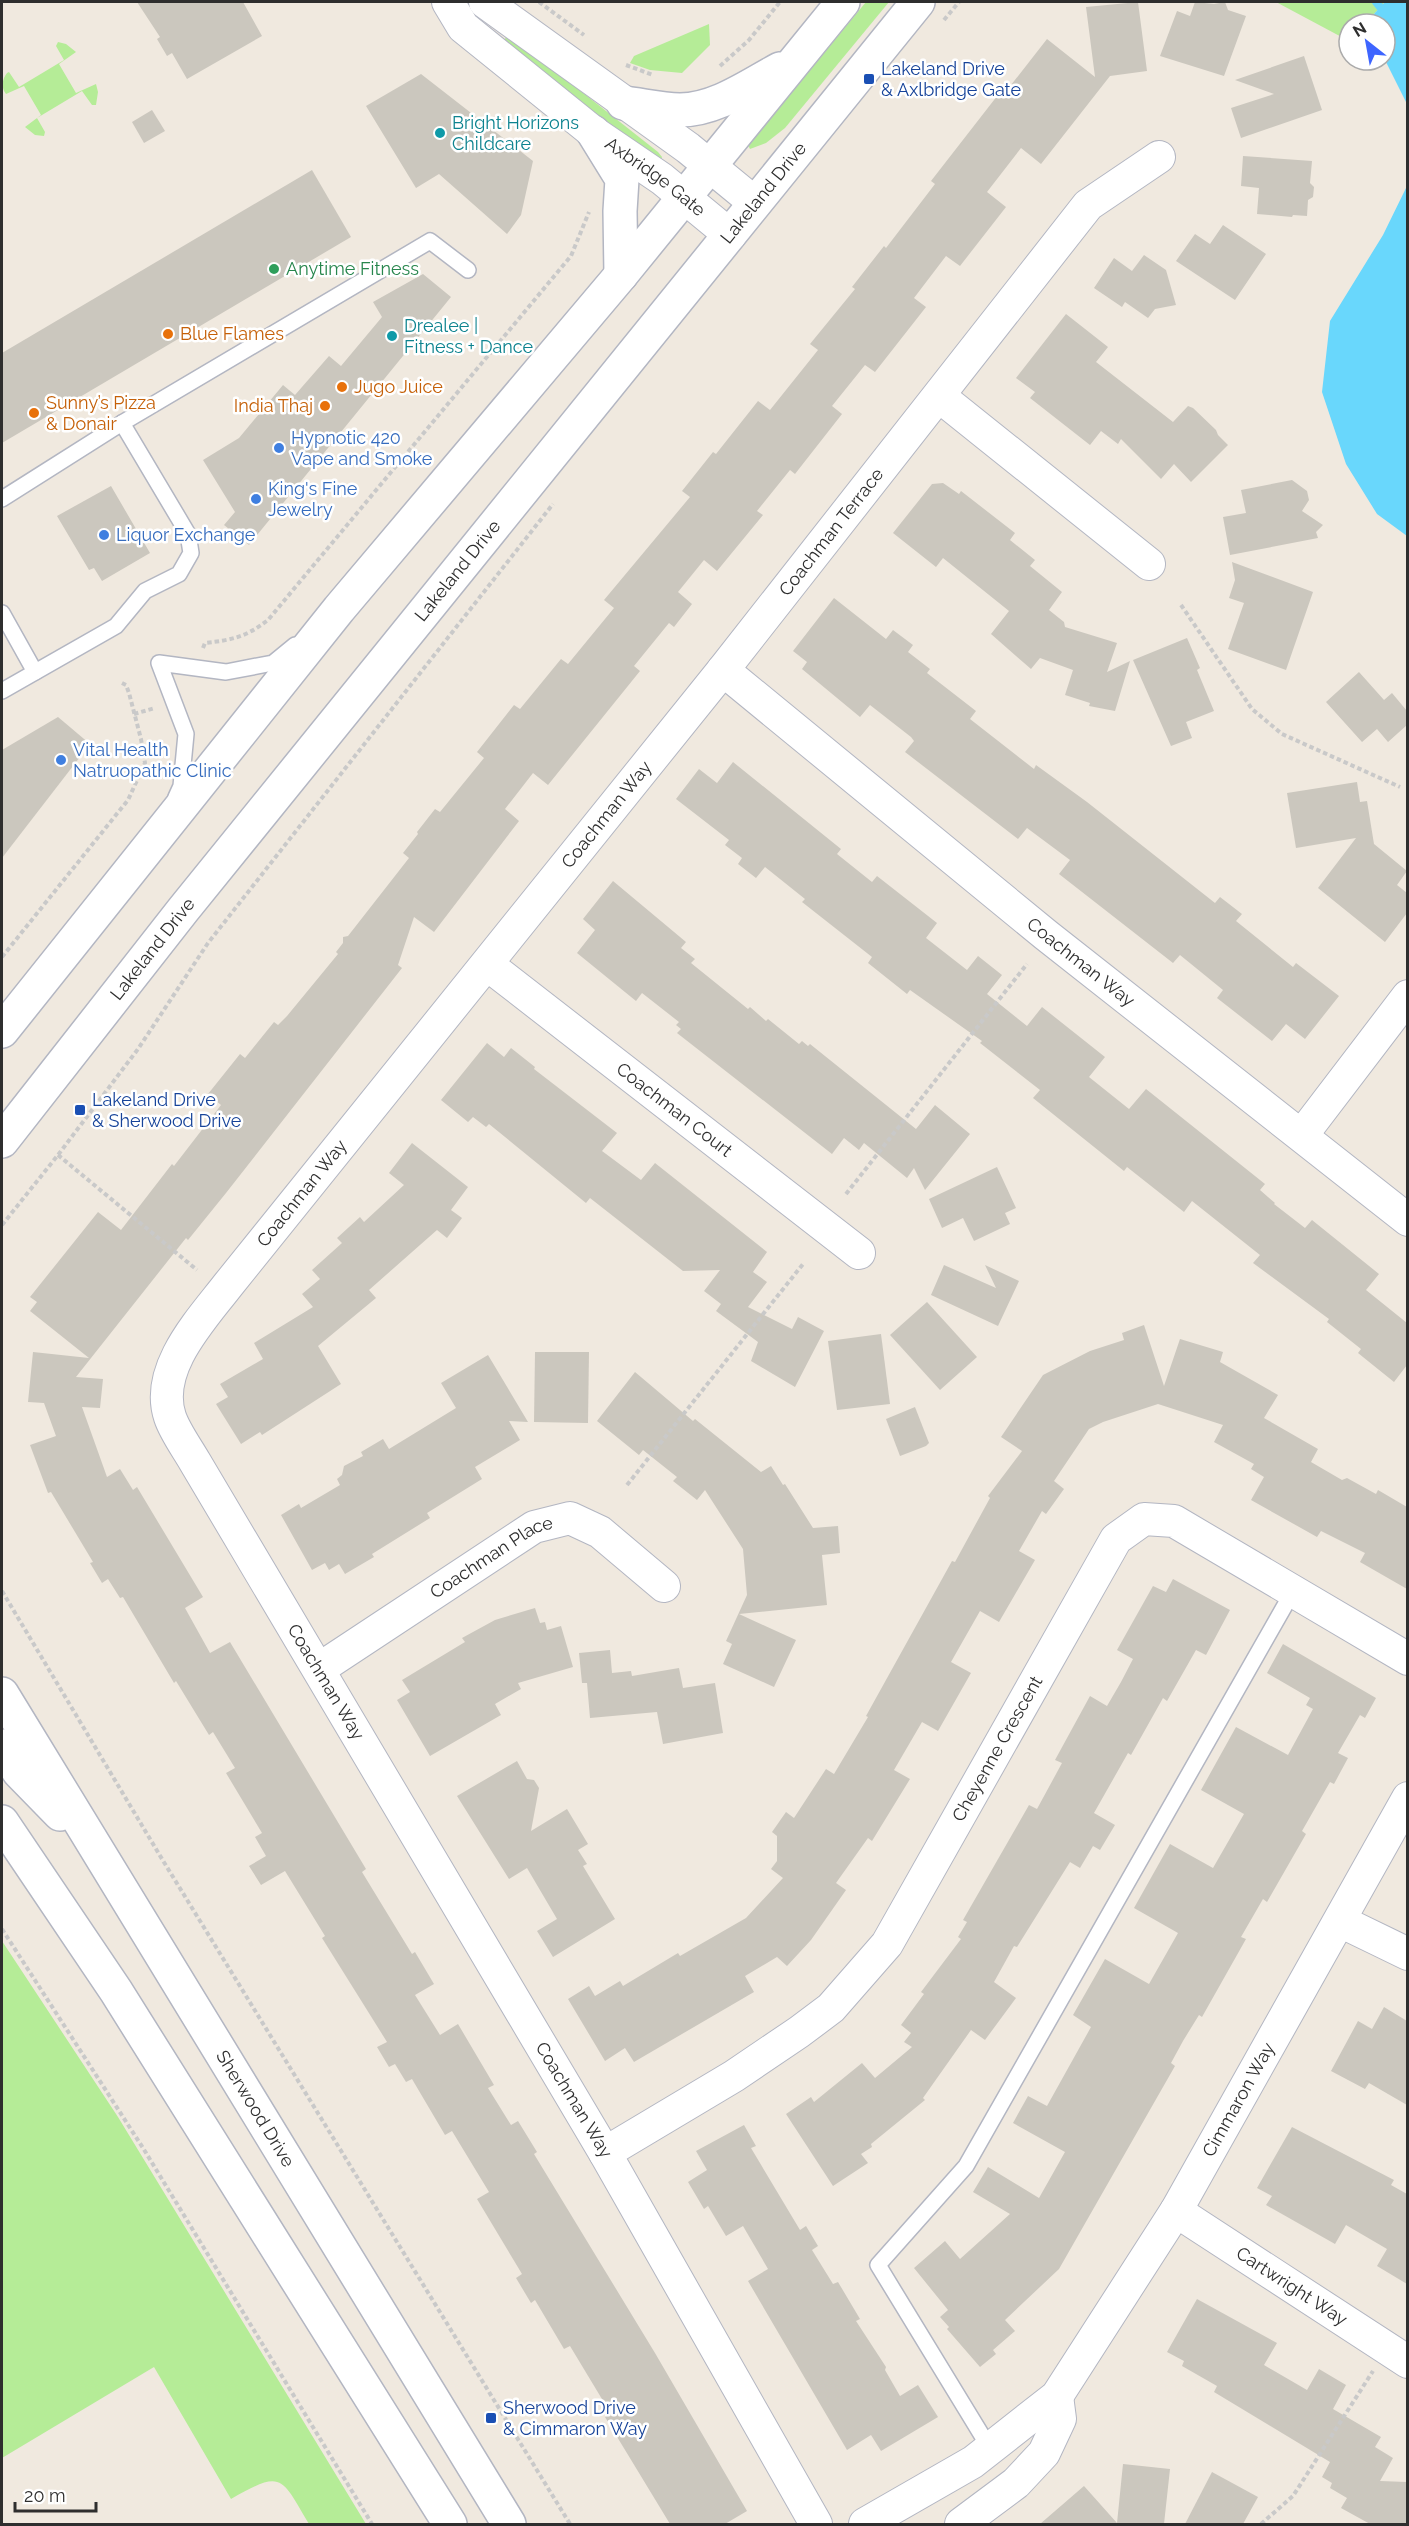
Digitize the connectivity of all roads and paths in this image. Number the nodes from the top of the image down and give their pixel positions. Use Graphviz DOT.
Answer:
graph roads {
  1 [pos="448,2"];
  2 [pos="484,2"];
  3 [pos="539,2"];
  4 [pos="780,2"];
  5 [pos="843,2"];
  6 [pos="918,2"];
  7 [pos="959,2"];
  8 [pos="936,29"];
  9 [pos="592,40"];
  10 [pos="795,61"];
  11 [pos="619,63"];
  12 [pos="713,69"];
  13 [pos="663,79"];
  14 [pos="623,103"];
  15 [pos="593,132"];
  16 [pos="1159,157"];
  17 [pos="710,165"];
  18 [pos="684,197"];
  19 [pos="755,203"];
  20 [pos="589,212"];
  21 [pos="730,235"];
  22 [pos="468,270"];
  23 [pos="621,274"];
  24 [pos="939,396"];
  25 [pos="122,423"];
  26 [pos="560,495"];
  27 [pos="2,499"];
  28 [pos="1149,564"];
  29 [pos="1181,605"];
  30 [pos="339,609"];
  31 [pos="2,613"];
  32 [pos="205,643"];
  33 [pos="723,670"];
  34 [pos="35,672"];
  35 [pos="122,683"];
  36 [pos="2,691"];
  37 [pos="1400,787"];
  38 [pos="161,830"];
  39 [pos="2,957"];
  40 [pos="1027,964"];
  41 [pos="488,965"];
  42 [pos="1407,996"];
  43 [pos="2,1030"];
  44 [pos="1302,1135"];
  45 [pos="2,1141"];
  46 [pos="58,1155"];
  47 [pos="846,1194"];
  48 [pos="1407,1220"];
  49 [pos="2,1225"];
  50 [pos="859,1253"];
  51 [pos="803,1264"];
  52 [pos="197,1270"];
  53 [pos="627,1485"];
  54 [pos="664,1586"];
  55 [pos="2,1591"];
  56 [pos="1292,1593"];
  57 [pos="1407,1659"];
  58 [pos="319,1669"];
  59 [pos="2,1694"];
  60 [pos="2,1746"];
  61 [pos="1407,1798"];
  62 [pos="2,1822"];
  63 [pos="104,1859"];
  64 [pos="1340,1921"];
  65 [pos="2,1929"];
  66 [pos="1407,1954"];
  67 [pos="605,2153"];
  68 [pos="1176,2211"];
  69 [pos="1398,2355"];
  70 [pos="1057,2396"];
  71 [pos="989,2447"];
  72 [pos="372,2524"];
  73 [pos="450,2524"];
  74 [pos="509,2524"];
  75 [pos="570,2524"];
  76 [pos="816,2524"];
  77 [pos="865,2524"];
  78 [pos="961,2524"];
  79 [pos="1261,2524"];
  1 -- 15 [label="street, Axbridge Gate"];
  2 -- 14 [label="street"];
  3 -- 9 [label="path"];
  4 -- 12 [label="path"];
  5 -- 10 [label="main road"];
  6 -- 19 [label="main road, Lakeland Drive"];
  7 -- 8 [label="path"];
  10 -- 14 [label="main road"];
  10 -- 17 [label="main road"];
  11 -- 13 [label="path"];
  14 -- 17 [label="street"];
  15 -- 18 [label="street, Axbridge Gate"];
  15 -- 23 [label="main road"];
  16 -- 24 [label="street, Coachman Terrace"];
  17 -- 18 [label="main road"];
  17 -- 19 [label="street"];
  18 -- 21 [label="street, Axbridge Gate"];
  18 -- 23 [label="main road"];
  19 -- 21 [label="main road, Lakeland Drive"];
  20 -- 32 [label="path"];
  21 -- 45 [label="main road, Lakeland Drive"];
  22 -- 25 [label="lane"];
  23 -- 30 [label="main road"];
  24 -- 28 [label="street"];
  24 -- 33 [label="street, Coachman Terrace"];
  25 -- 27 [label="lane"];
  25 -- 34 [label="lane"];
  26 -- 46 [label="path"];
  29 -- 37 [label="path"];
  30 -- 38 [label="main road"];
  30 -- 38 [label="lane"];
  31 -- 34 [label="lane"];
  33 -- 41 [label="street, Coachman Way"];
  33 -- 44 [label="street, Coachman Way"];
  34 -- 36 [label="lane"];
  35 -- 39 [label="path"];
  38 -- 43 [label="main road"];
  40 -- 47 [label="path"];
  41 -- 50 [label="street, Coachman Court"];
  41 -- 58 [label="street, Coachman Way"];
  42 -- 44 [label="street"];
  44 -- 48 [label="street, Coachman Way"];
  46 -- 49 [label="path"];
  46 -- 52 [label="path"];
  51 -- 53 [label="path"];
  54 -- 58 [label="street, Coachman Place"];
  55 -- 75 [label="path"];
  56 -- 57 [label="street, Cheyenne Crescent"];
  56 -- 67 [label="street, Cheyenne Crescent"];
  56 -- 71 [label="lane"];
  58 -- 67 [label="street, Coachman Way"];
  59 -- 63 [label="main road, Sherwood Drive"];
  60 -- 63 [label="main road"];
  61 -- 64 [label="street, Cimmaron Way"];
  62 -- 73 [label="main road"];
  63 -- 74 [label="main road, Sherwood Drive"];
  64 -- 66 [label="street"];
  64 -- 68 [label="street, Cimmaron Way"];
  65 -- 72 [label="path"];
  67 -- 76 [label="street, Coachman Way"];
  68 -- 69 [label="street, Cartwright Way"];
  68 -- 70 [label="street, Cimmaron Way"];
  69 -- 79 [label="path"];
  70 -- 71 [label="street, Cimmaron Way"];
  70 -- 78 [label="street"];
  71 -- 77 [label="street, Cimmaron Way"];
}
